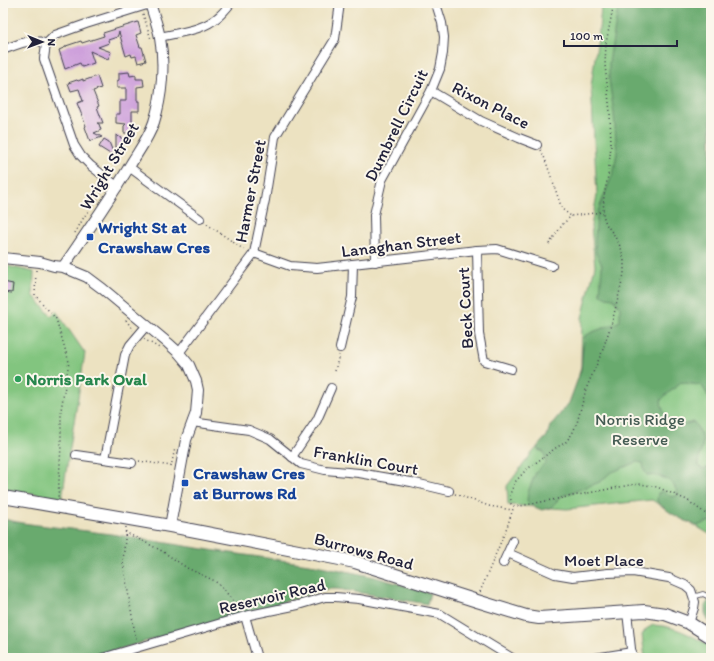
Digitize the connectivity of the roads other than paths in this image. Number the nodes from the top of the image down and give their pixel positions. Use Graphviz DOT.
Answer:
graph roads {
  1 [pos="150,3"];
  2 [pos="231,3"];
  3 [pos="340,3"];
  4 [pos="434,3"];
  5 [pos="160,36"];
  6 [pos="46,44"];
  7 [pos="3,50"];
  8 [pos="431,90"];
  9 [pos="537,144"];
  10 [pos="129,167"];
  11 [pos="118,187"];
  12 [pos="203,221"];
  13 [pos="477,250"];
  14 [pos="251,253"];
  15 [pos="3,258"];
  16 [pos="375,262"];
  17 [pos="353,264"];
  18 [pos="552,266"];
  19 [pos="64,267"];
  20 [pos="147,325"];
  21 [pos="340,349"];
  22 [pos="179,353"];
  23 [pos="511,369"];
  24 [pos="331,388"];
  25 [pos="192,422"];
  26 [pos="76,455"];
  27 [pos="292,457"];
  28 [pos="105,459"];
  29 [pos="134,462"];
  30 [pos="449,491"];
  31 [pos="3,497"];
  32 [pos="170,526"];
  33 [pos="513,541"];
  34 [pos="508,553"];
  35 [pos="503,562"];
  36 [pos="693,597"];
  37 [pos="711,598"];
  38 [pos="626,612"];
  39 [pos="245,616"];
  40 [pos="688,623"];
  41 [pos="711,637"];
  42 [pos="632,655"];
  43 [pos="509,657"];
  44 [pos="102,658"];
  45 [pos="257,658"];
  46 [pos="595,658"];
  1 -- 5 [label="street, Wright Street"];
  1 -- 6 [label="street"];
  2 -- 5 [label="street"];
  3 -- 14 [label="street, Harmer Street"];
  4 -- 8 [label="street, Dumbrell Circuit"];
  5 -- 10 [label="street, Wright Street"];
  6 -- 7 [label="street"];
  6 -- 11 [label="street"];
  8 -- 9 [label="street, Rixon Place"];
  8 -- 16 [label="street, Dumbrell Circuit"];
  10 -- 11 [label="street, Wright Street"];
  10 -- 12 [label="street"];
  11 -- 19 [label="street, Wright Street"];
  13 -- 16 [label="street, Lanaghan Street"];
  13 -- 18 [label="street, Lanaghan Street"];
  13 -- 23 [label="street, Beck Court"];
  14 -- 17 [label="street, Lanaghan Street"];
  14 -- 22 [label="street, Harmer Street"];
  15 -- 19 [label="street"];
  16 -- 17 [label="street, Lanaghan Street"];
  17 -- 21 [label="street"];
  19 -- 20 [label="street"];
  20 -- 22 [label="street"];
  20 -- 28 [label="street"];
  22 -- 25 [label="street"];
  24 -- 27 [label="street"];
  25 -- 27 [label="street, Franklin Court"];
  25 -- 32 [label="street"];
  26 -- 28 [label="street"];
  27 -- 30 [label="street, Franklin Court"];
  28 -- 29 [label="street"];
  31 -- 32 [label="main road, Burrows Road"];
  32 -- 38 [label="main road, Burrows Road"];
  33 -- 34 [label="street"];
  34 -- 35 [label="street"];
  34 -- 36 [label="street, Moet Place"];
  36 -- 37 [label="lane"];
  36 -- 40 [label="street"];
  38 -- 40 [label="main road, Burrows Road"];
  38 -- 42 [label="street"];
  39 -- 43 [label="street, Reservoir Road"];
  39 -- 44 [label="street, Reservoir Road"];
  39 -- 45 [label="street"];
  40 -- 41 [label="main road, Burrows Road"];
  42 -- 46 [label="street"];
}
